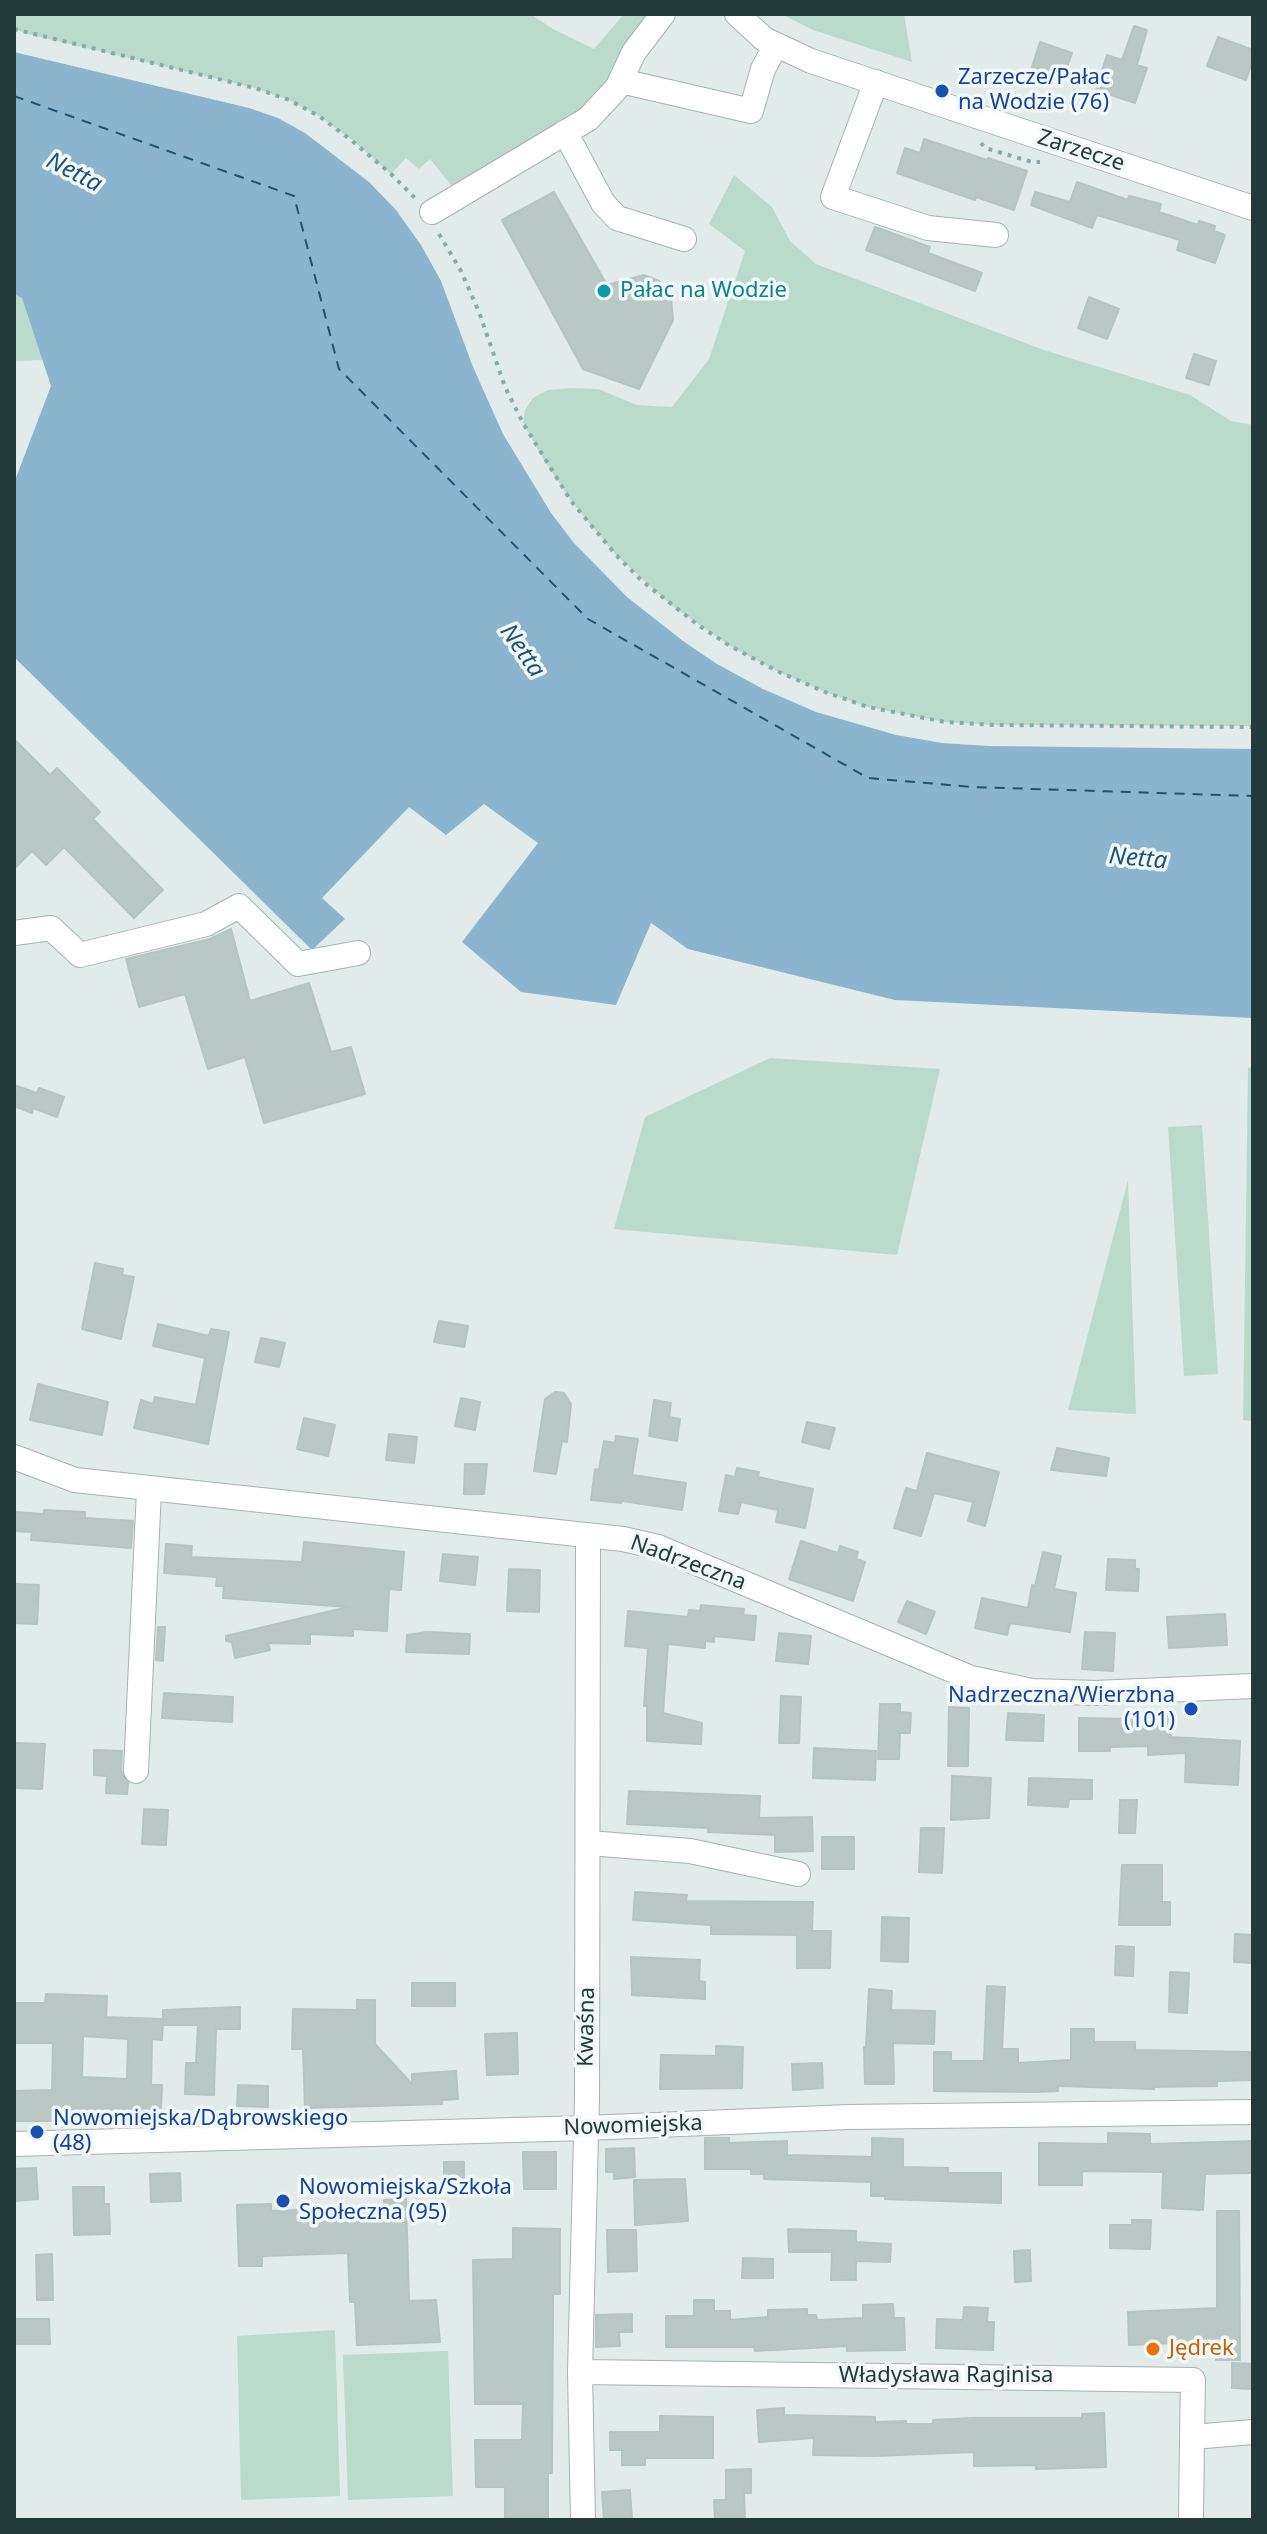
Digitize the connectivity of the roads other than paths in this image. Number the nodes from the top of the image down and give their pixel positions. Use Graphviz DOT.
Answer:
graph roads {
  1 [pos="663,14"];
  2 [pos="737,14"];
  3 [pos="776,45"];
  4 [pos="621,81"];
  5 [pos="876,82"];
  6 [pos="565,132"];
  7 [pos="1253,208"];
  8 [pos="432,212"];
  9 [pos="996,235"];
  10 [pos="684,239"];
  11 [pos="14,933"];
  12 [pos="358,953"];
  13 [pos="14,1457"];
  14 [pos="149,1490"];
  15 [pos="588,1535"];
  16 [pos="1253,1686"];
  17 [pos="136,1771"];
  18 [pos="589,1843"];
  19 [pos="798,1874"];
  20 [pos="1253,2112"];
  21 [pos="586,2128"];
  22 [pos="14,2144"];
  23 [pos="580,2372"];
  24 [pos="1253,2432"];
  25 [pos="1192,2437"];
  26 [pos="583,2520"];
  27 [pos="1191,2520"];
  1 -- 4 [label="street"];
  2 -- 3 [label="street, Zarzecze"];
  3 -- 4 [label="street"];
  3 -- 5 [label="street, Zarzecze"];
  4 -- 6 [label="street"];
  5 -- 7 [label="street, Zarzecze"];
  5 -- 9 [label="street"];
  6 -- 8 [label="street"];
  6 -- 10 [label="street"];
  11 -- 12 [label="street"];
  13 -- 14 [label="street, Nadrzeczna"];
  14 -- 15 [label="street, Nadrzeczna"];
  14 -- 17 [label="street"];
  15 -- 16 [label="street, Nadrzeczna"];
  15 -- 18 [label="street, Kwaśna"];
  18 -- 19 [label="street"];
  18 -- 21 [label="street, Kwaśna"];
  20 -- 21 [label="street, Nowomiejska"];
  21 -- 22 [label="street, Nowomiejska"];
  21 -- 23 [label="street, Kwaśna"];
  23 -- 25 [label="street, Władysława Raginisa"];
  23 -- 26 [label="street, Kwaśna"];
  24 -- 25 [label="street"];
  25 -- 27 [label="street"];
}
